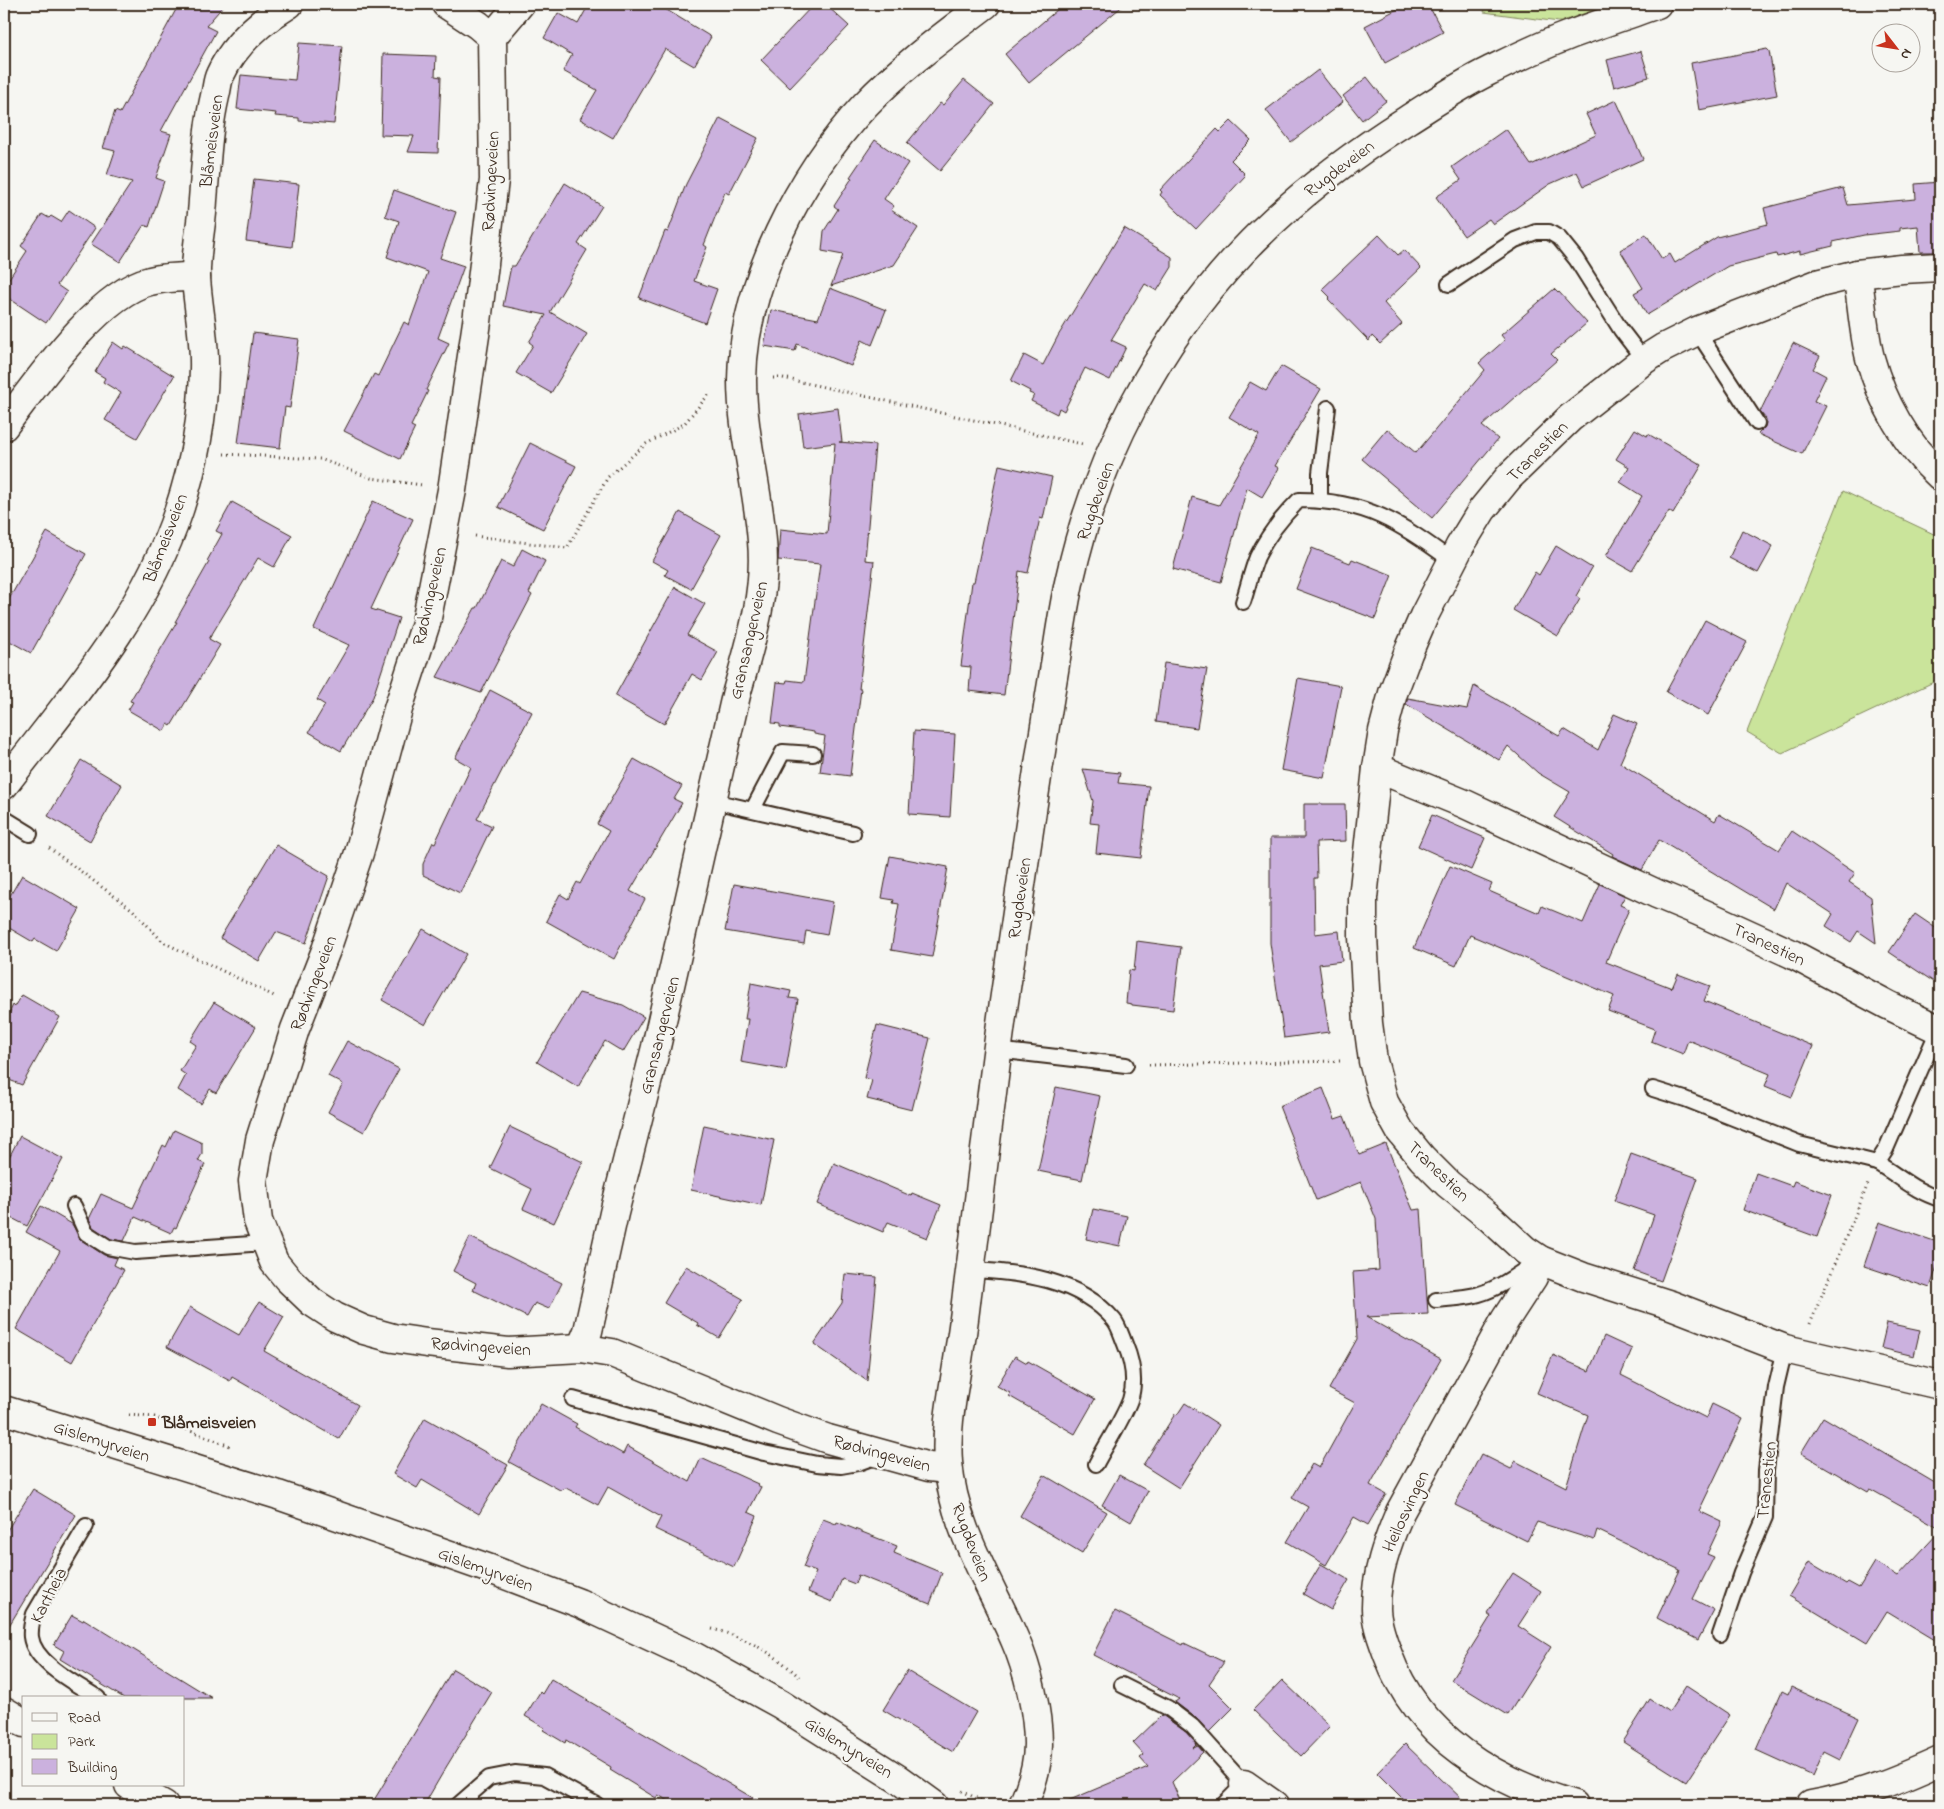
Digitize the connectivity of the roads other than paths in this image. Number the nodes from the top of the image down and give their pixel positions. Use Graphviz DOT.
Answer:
graph roads {
  1 [pos="289,4"];
  2 [pos="446,4"];
  3 [pos="520,4"];
  4 [pos="986,4"];
  5 [pos="1657,4"];
  6 [pos="492,37"];
  7 [pos="1940,267"];
  8 [pos="1857,274"];
  9 [pos="196,277"];
  10 [pos="1449,284"];
  11 [pos="1697,331"];
  12 [pos="1644,360"];
  13 [pos="1328,408"];
  14 [pos="1757,423"];
  15 [pos="4,426"];
  16 [pos="1940,476"];
  17 [pos="1320,500"];
  18 [pos="1452,561"];
  19 [pos="1243,602"];
  20 [pos="813,754"];
  21 [pos="1377,768"];
  22 [pos="4,785"];
  23 [pos="713,801"];
  24 [pos="753,809"];
  25 [pos="4,818"];
  26 [pos="853,833"];
  27 [pos="30,834"];
  28 [pos="1939,1030"];
  29 [pos="996,1050"];
  30 [pos="1126,1065"];
  31 [pos="1653,1089"];
  32 [pos="1877,1163"];
  33 [pos="1940,1199"];
  34 [pos="74,1206"];
  35 [pos="267,1244"];
  36 [pos="1540,1260"];
  37 [pos="970,1270"];
  38 [pos="1436,1300"];
  39 [pos="581,1348"];
  40 [pos="1785,1349"];
  41 [pos="1940,1386"];
  42 [pos="573,1399"];
  43 [pos="4,1410"];
  44 [pos="880,1454"];
  45 [pos="1096,1464"];
  46 [pos="948,1469"];
  47 [pos="86,1526"];
  48 [pos="1720,1635"];
  49 [pos="1122,1685"];
  50 [pos="95,1696"];
  51 [pos="4,1711"];
  52 [pos="22,1722"];
  53 [pos="1940,1761"];
  54 [pos="1244,1784"];
  55 [pos="131,1786"];
  56 [pos="164,1805"];
  57 [pos="458,1805"];
  58 [pos="597,1805"];
  59 [pos="934,1805"];
  60 [pos="1023,1805"];
  61 [pos="1223,1805"];
  62 [pos="1274,1805"];
  63 [pos="1574,1805"];
  64 [pos="1811,1805"];
  1 -- 9 [label="street, Blåmeisveien"];
  2 -- 6 [label="street"];
  3 -- 6 [label="street"];
  4 -- 23 [label="street, Gransangerveien"];
  5 -- 29 [label="street, Rugdeveien"];
  6 -- 35 [label="street, Rødvingeveien"];
  7 -- 8 [label="street, Tranestien"];
  8 -- 11 [label="street, Tranestien"];
  8 -- 16 [label="street"];
  9 -- 15 [label="street"];
  9 -- 22 [label="street, Blåmeisveien"];
  10 -- 12 [label="lane"];
  11 -- 12 [label="street, Tranestien"];
  11 -- 14 [label="lane"];
  12 -- 18 [label="street, Tranestien"];
  13 -- 17 [label="lane"];
  17 -- 18 [label="lane"];
  17 -- 19 [label="lane"];
  18 -- 21 [label="street, Tranestien"];
  20 -- 24 [label="lane"];
  21 -- 28 [label="street, Tranestien"];
  21 -- 36 [label="street, Tranestien"];
  23 -- 24 [label="lane"];
  23 -- 39 [label="street, Gransangerveien"];
  24 -- 26 [label="lane"];
  25 -- 27 [label="lane"];
  28 -- 32 [label="lane, Tranestien"];
  29 -- 30 [label="lane"];
  29 -- 37 [label="street, Rugdeveien"];
  31 -- 32 [label="lane"];
  32 -- 33 [label="lane"];
  34 -- 35 [label="lane"];
  35 -- 39 [label="street, Rødvingeveien"];
  36 -- 38 [label="lane"];
  36 -- 40 [label="street, Tranestien"];
  36 -- 63 [label="street, Heilosvingen"];
  37 -- 45 [label="lane"];
  37 -- 46 [label="street, Rugdeveien"];
  39 -- 44 [label="street, Rødvingeveien"];
  40 -- 41 [label="street, Tranestien"];
  40 -- 48 [label="lane, Tranestien"];
  42 -- 44 [label="lane"];
  43 -- 59 [label="street, Gislemyrveien"];
  44 -- 46 [label="street, Rødvingeveien"];
  46 -- 60 [label="street, Rugdeveien"];
  47 -- 50 [label="lane, Kartheia"];
  49 -- 54 [label="lane"];
  51 -- 52 [label="street"];
  53 -- 64 [label="street"];
  54 -- 61 [label="lane"];
  54 -- 62 [label="street"];
  55 -- 56 [label="street"];
  57 -- 58 [label="lane"];
}
